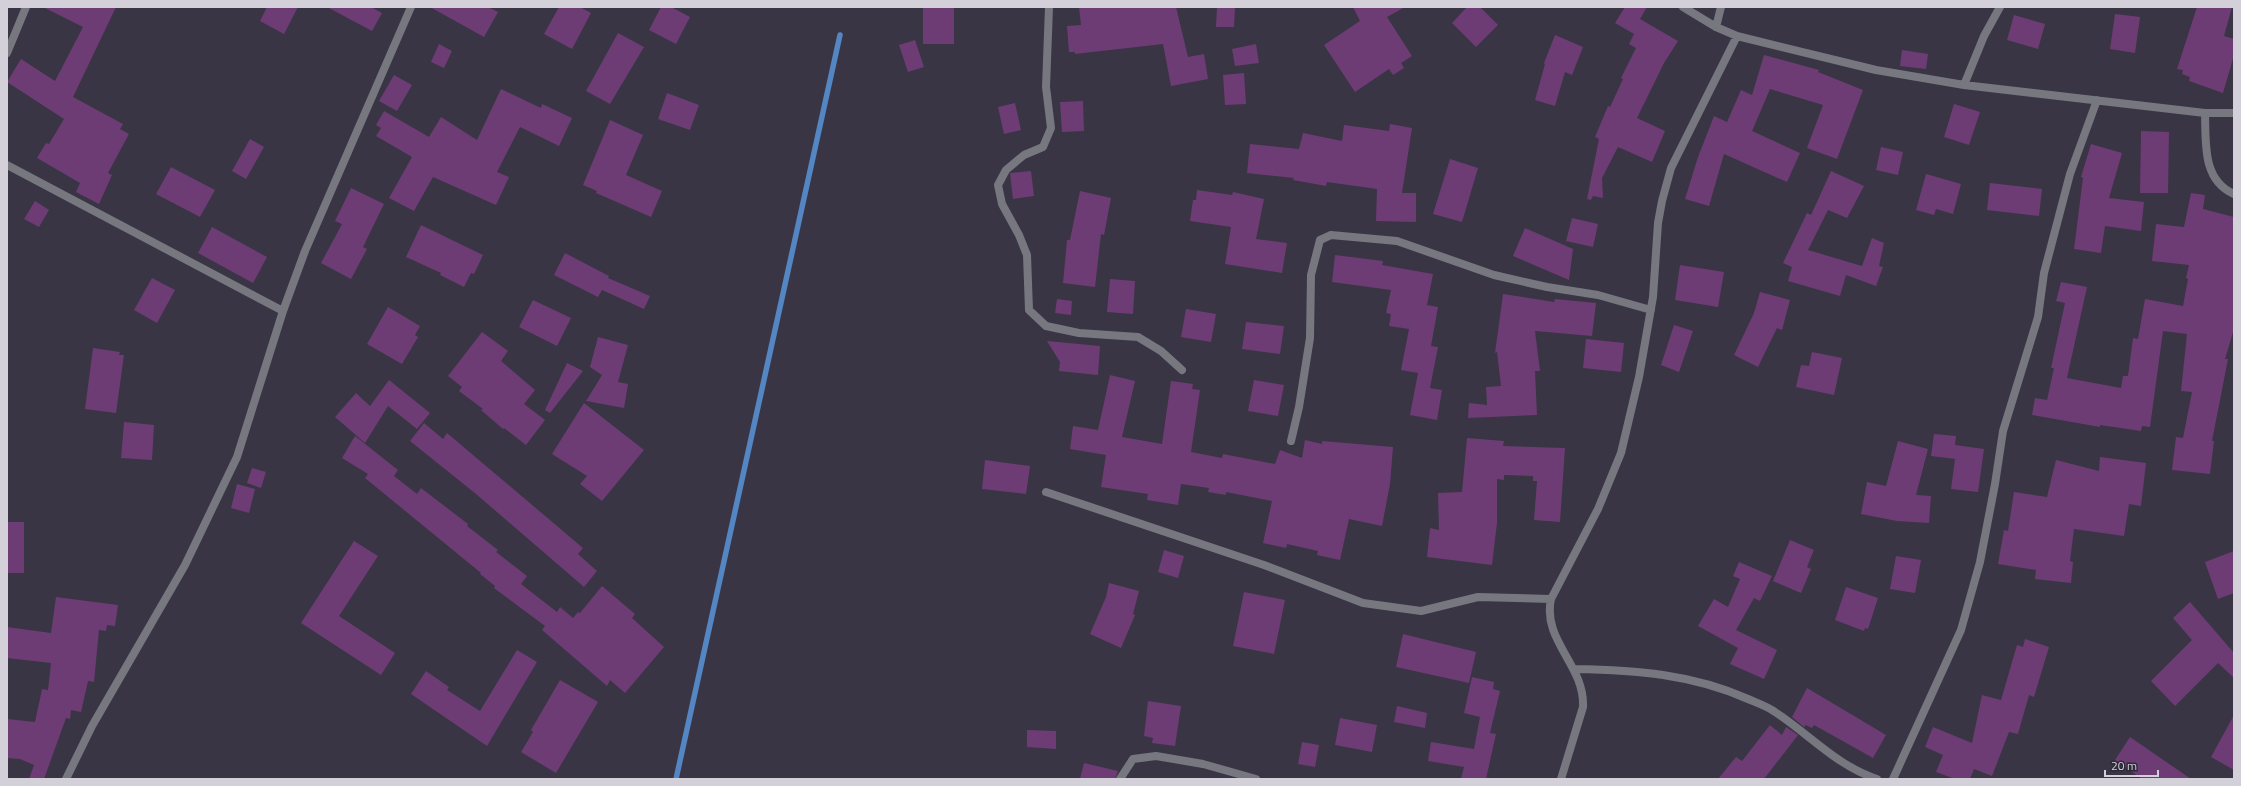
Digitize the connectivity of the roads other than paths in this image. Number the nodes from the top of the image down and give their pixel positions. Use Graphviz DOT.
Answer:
graph roads {
  1 [pos="26,7"];
  2 [pos="411,7"];
  3 [pos="1049,7"];
  4 [pos="1683,7"];
  5 [pos="1721,7"];
  6 [pos="2000,7"];
  7 [pos="1716,27"];
  8 [pos="1737,36"];
  9 [pos="7,53"];
  10 [pos="1964,85"];
  11 [pos="2097,100"];
  12 [pos="2234,113"];
  13 [pos="2205,114"];
  14 [pos="7,166"];
  15 [pos="2234,194"];
  16 [pos="1651,310"];
  17 [pos="283,311"];
  18 [pos="1182,370"];
  19 [pos="1291,441"];
  20 [pos="1046,492"];
  21 [pos="1551,599"];
  22 [pos="1575,669"];
  23 [pos="66,779"];
  24 [pos="1120,779"];
  25 [pos="1256,779"];
  26 [pos="1561,779"];
  27 [pos="1876,779"];
  28 [pos="1893,779"];
  1 -- 9 [label="street"];
  2 -- 17 [label="street"];
  3 -- 18 [label="street"];
  4 -- 7 [label="street"];
  5 -- 7 [label="street"];
  6 -- 10 [label="street"];
  7 -- 8 [label="street"];
  8 -- 10 [label="street"];
  8 -- 16 [label="street"];
  10 -- 11 [label="street"];
  11 -- 13 [label="street"];
  11 -- 28 [label="street"];
  12 -- 13 [label="street"];
  13 -- 15 [label="street"];
  14 -- 17 [label="street"];
  16 -- 19 [label="street"];
  16 -- 21 [label="street"];
  17 -- 23 [label="street"];
  20 -- 21 [label="street"];
  21 -- 22 [label="street"];
  22 -- 26 [label="street"];
  22 -- 27 [label="street"];
  24 -- 25 [label="street"];
}
